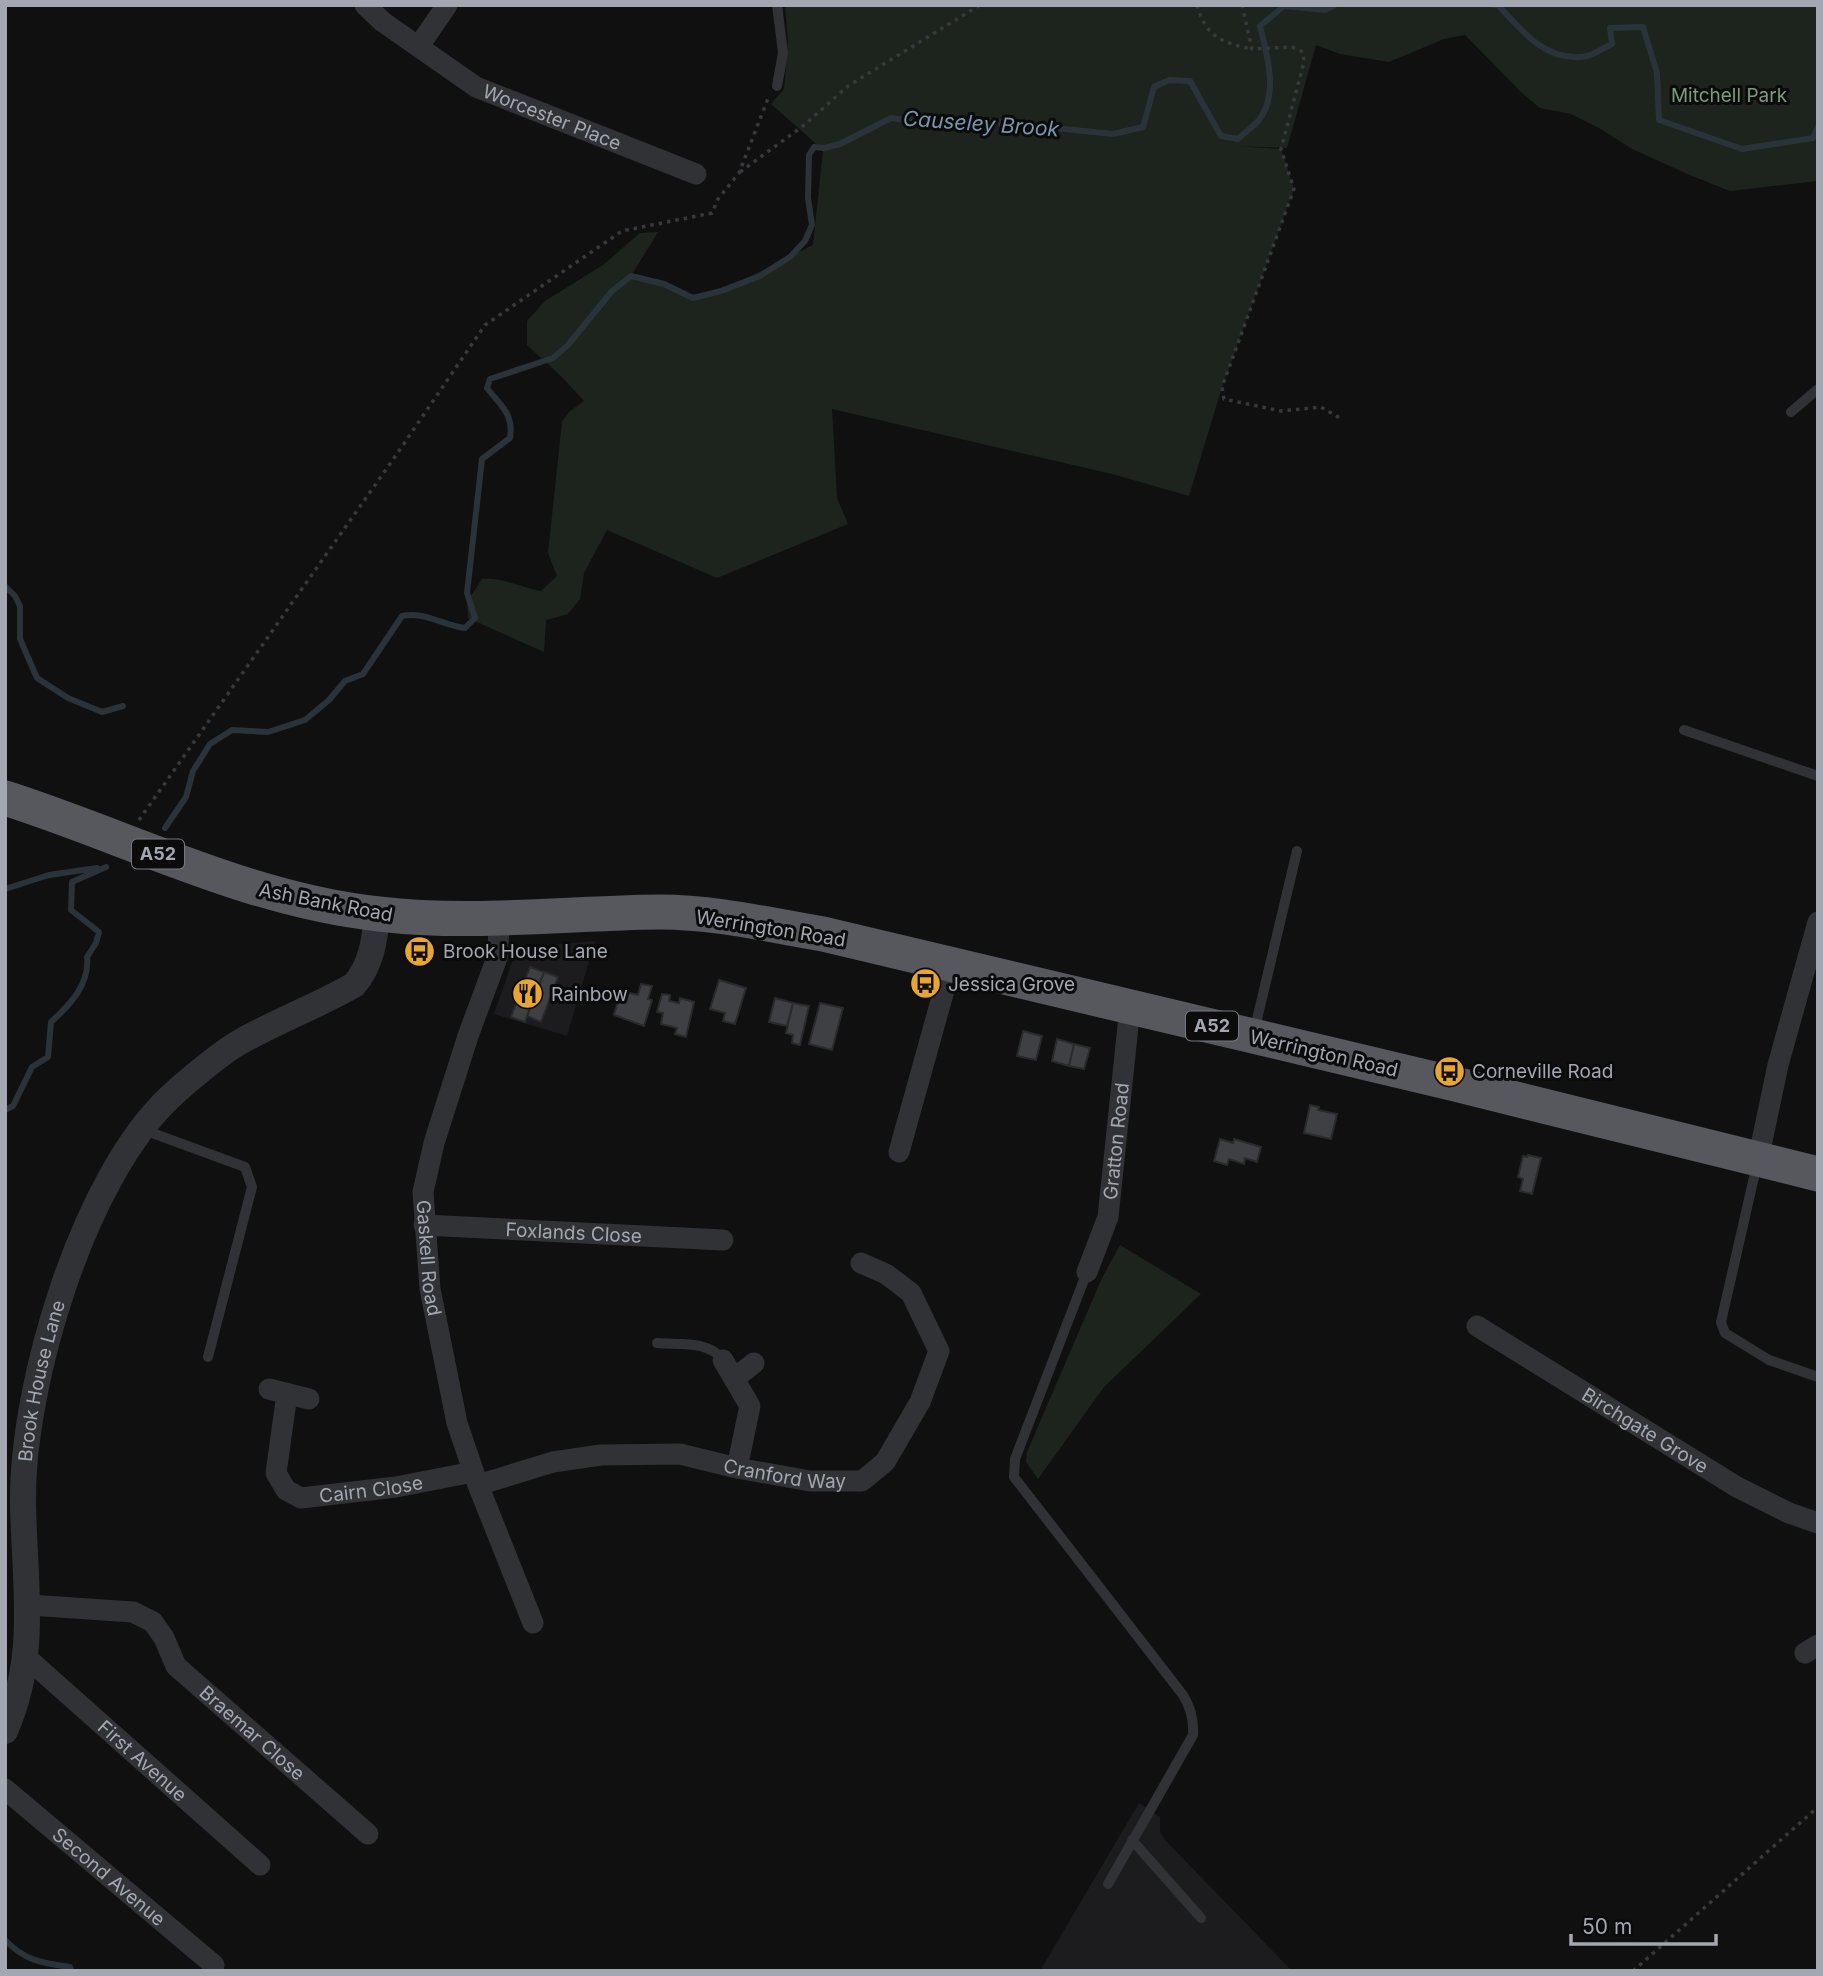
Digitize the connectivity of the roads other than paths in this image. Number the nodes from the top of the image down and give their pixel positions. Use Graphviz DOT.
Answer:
graph roads {
  1 [pos="365,5"];
  2 [pos="447,5"];
  3 [pos="777,5"];
  4 [pos="419,46"];
  5 [pos="777,86"];
  6 [pos="696,174"];
  7 [pos="1818,389"];
  8 [pos="1791,412"];
  9 [pos="1684,730"];
  10 [pos="1818,776"];
  11 [pos="5,798"];
  12 [pos="1297,851"];
  13 [pos="662,912"];
  14 [pos="377,914"];
  15 [pos="499,920"];
  16 [pos="1818,922"];
  17 [pos="951,965"];
  18 [pos="1130,1007"];
  19 [pos="1254,1036"];
  20 [pos="141,1129"];
  21 [pos="899,1153"];
  22 [pos="1758,1160"];
  23 [pos="1818,1174"];
  24 [pos="424,1225"];
  25 [pos="723,1240"];
  26 [pos="861,1263"];
  27 [pos="1087,1272"];
  28 [pos="1477,1326"];
  29 [pos="657,1343"];
  30 [pos="208,1357"];
  31 [pos="754,1363"];
  32 [pos="728,1369"];
  33 [pos="1818,1377"];
  34 [pos="309,1399"];
  35 [pos="737,1468"];
  36 [pos="476,1479"];
  37 [pos="1818,1523"];
  38 [pos="29,1605"];
  39 [pos="533,1623"];
  40 [pos="26,1657"];
  41 [pos="5,1731"];
  42 [pos="5,1789"];
  43 [pos="368,1834"];
  44 [pos="1132,1840"];
  45 [pos="260,1865"];
  46 [pos="1108,1884"];
  47 [pos="1201,1918"];
  48 [pos="214,1965"];
  1 -- 4 [label="street, Worcester Place"];
  2 -- 4 [label="street"];
  3 -- 5 [label="lane"];
  4 -- 6 [label="street, Worcester Place"];
  7 -- 8 [label="lane"];
  9 -- 10 [label="lane"];
  11 -- 14 [label="highway, Ash Bank Road / A52"];
  12 -- 19 [label="lane"];
  13 -- 15 [label="highway, Ash Bank Road / A52"];
  13 -- 17 [label="highway, Werrington Road / A52"];
  14 -- 15 [label="highway, Ash Bank Road / A52"];
  14 -- 20 [label="street, Brook House Lane"];
  15 -- 24 [label="street, Gaskell Road"];
  16 -- 22 [label="street"];
  17 -- 18 [label="highway, Werrington Road / A52"];
  17 -- 21 [label="street"];
  18 -- 19 [label="highway, Werrington Road / A52"];
  18 -- 27 [label="street, Gratton Road"];
  19 -- 22 [label="highway, Werrington Road / A52"];
  20 -- 30 [label="lane"];
  20 -- 38 [label="street, Brook House Lane"];
  22 -- 23 [label="highway, Werrington Road / A52"];
  22 -- 33 [label="lane"];
  24 -- 25 [label="street, Foxlands Close"];
  24 -- 36 [label="street, Gaskell Road"];
  26 -- 35 [label="street, Cranford Way"];
  27 -- 44 [label="lane"];
  28 -- 37 [label="street, Birchgate Grove"];
  29 -- 32 [label="lane"];
  31 -- 32 [label="street"];
  32 -- 35 [label="street"];
  34 -- 36 [label="street, Cairn Close"];
  35 -- 36 [label="street, Cranford Way"];
  36 -- 39 [label="street, Gaskell Road"];
  38 -- 40 [label="street, Brook House Lane"];
  38 -- 43 [label="street, Braemar Close"];
  40 -- 41 [label="street, Brook House Lane"];
  40 -- 45 [label="street, First Avenue"];
  42 -- 48 [label="street, Second Avenue"];
  44 -- 46 [label="lane"];
  44 -- 47 [label="lane"];
}
